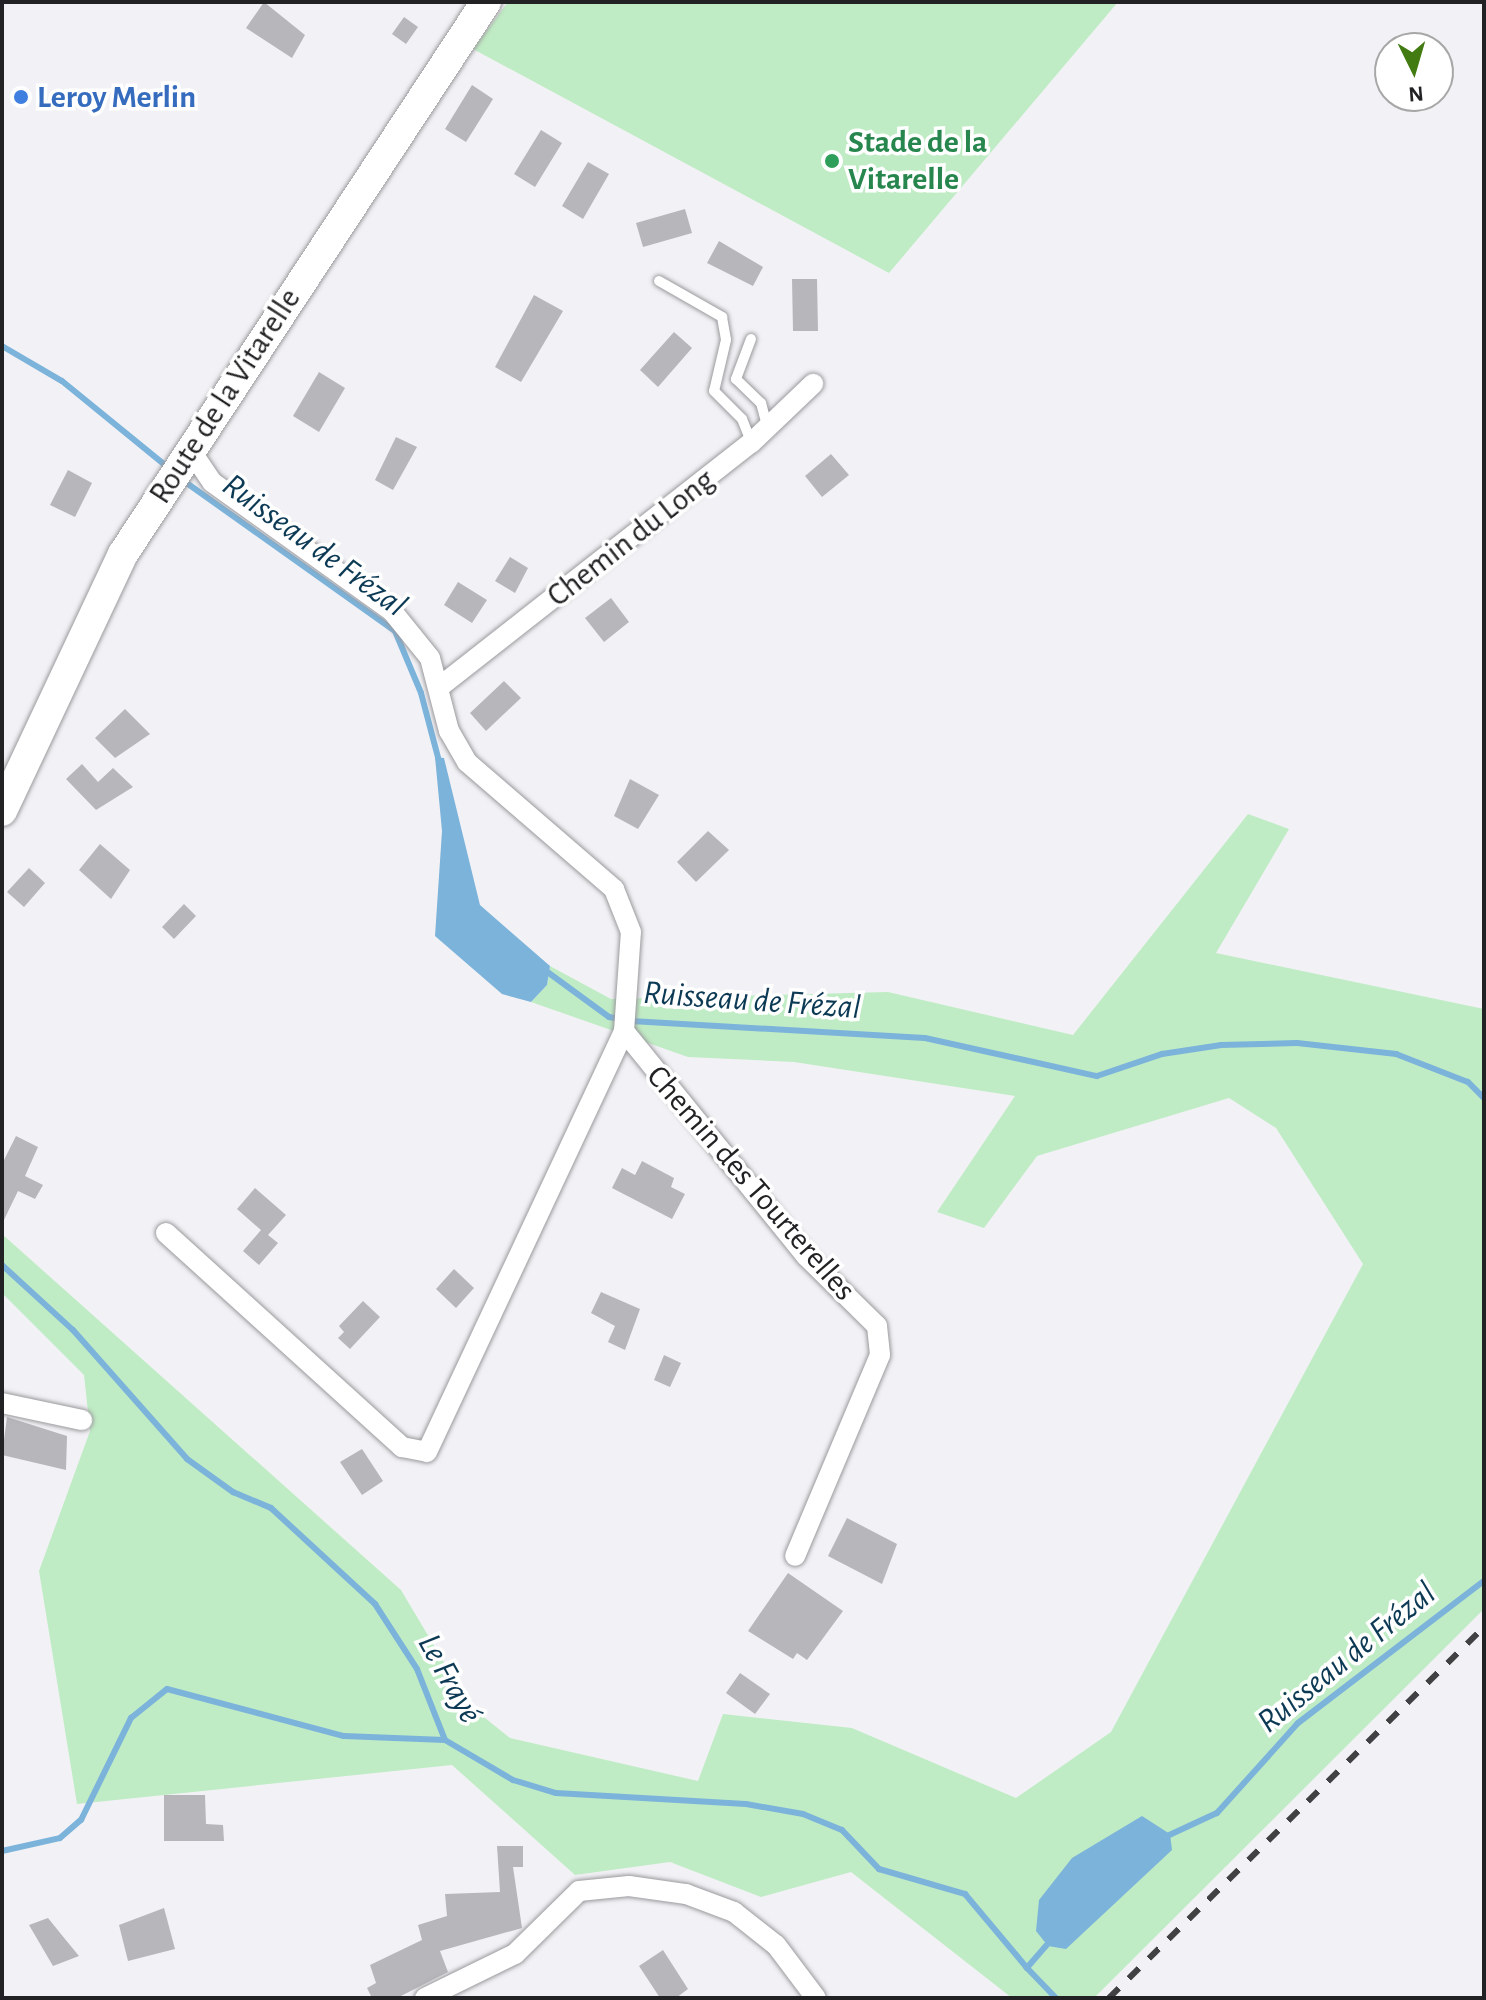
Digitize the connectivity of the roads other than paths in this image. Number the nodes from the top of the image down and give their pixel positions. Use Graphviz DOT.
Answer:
graph roads {
  1 [pos="486,2"];
  2 [pos="659,281"];
  3 [pos="751,339"];
  4 [pos="813,384"];
  5 [pos="767,428"];
  6 [pos="751,443"];
  7 [pos="180,465"];
  8 [pos="442,685"];
  9 [pos="2,811"];
  10 [pos="624,1031"];
  11 [pos="166,1233"];
  12 [pos="2,1403"];
  13 [pos="82,1420"];
  14 [pos="795,1556"];
  15 [pos="425,1998"];
  16 [pos="816,1998"];
  1 -- 7 [label="street, Route de la Vitarelle"];
  2 -- 6 [label="lane"];
  3 -- 5 [label="lane"];
  4 -- 5 [label="street, Chemin du Long"];
  5 -- 6 [label="street, Chemin du Long"];
  6 -- 8 [label="street, Chemin du Long"];
  7 -- 8 [label="street"];
  7 -- 9 [label="street, Route de la Vitarelle"];
  8 -- 10 [label="street"];
  10 -- 11 [label="street"];
  10 -- 14 [label="street, Chemin des Tourterelles"];
  12 -- 13 [label="street"];
  15 -- 16 [label="street"];
}
